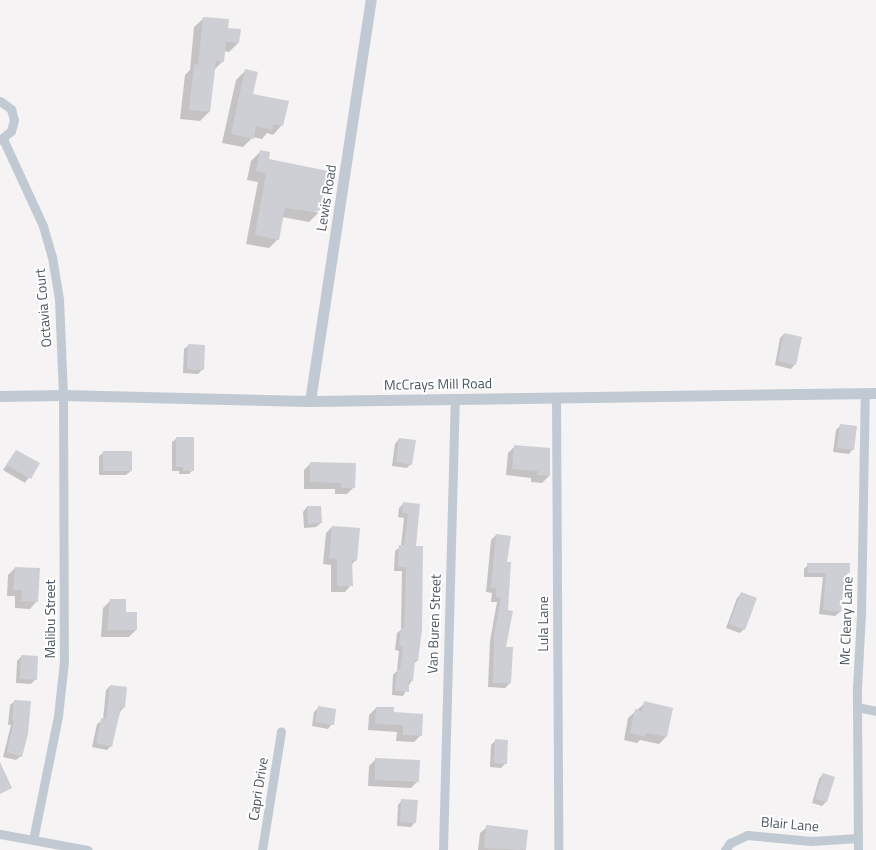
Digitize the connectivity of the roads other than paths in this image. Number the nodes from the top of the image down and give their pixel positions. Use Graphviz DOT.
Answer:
graph roads {
  1 [pos="371,0"];
  2 [pos="0,101"];
  3 [pos="1,139"];
  4 [pos="871,393"];
  5 [pos="63,395"];
  6 [pos="0,396"];
  7 [pos="556,398"];
  8 [pos="455,399"];
  9 [pos="310,401"];
  10 [pos="857,707"];
  11 [pos="876,711"];
  12 [pos="282,732"];
  13 [pos="0,834"];
  14 [pos="858,838"];
  15 [pos="33,840"];
  16 [pos="88,850"];
  17 [pos="262,850"];
  18 [pos="442,850"];
  19 [pos="558,850"];
  20 [pos="726,850"];
  21 [pos="858,850"];
  1 -- 9 [label="street, Lewis Road"];
  2 -- 3 [label="street, Octavia Court"];
  3 -- 5 [label="street, Octavia Court"];
  4 -- 7 [label="street, McCrays Mill Road"];
  4 -- 10 [label="street, Mc Cleary Lane"];
  5 -- 6 [label="street, McCrays Mill Road"];
  5 -- 9 [label="street, McCrays Mill Road"];
  5 -- 15 [label="street, Malibu Street"];
  7 -- 8 [label="street, McCrays Mill Road"];
  7 -- 19 [label="street, Lula Lane"];
  8 -- 9 [label="street, McCrays Mill Road"];
  8 -- 18 [label="street, Van Buren Street"];
  10 -- 11 [label="street"];
  10 -- 14 [label="street, Mc Cleary Lane"];
  12 -- 17 [label="street, Capri Drive"];
  13 -- 15 [label="street"];
  14 -- 20 [label="street, Blair Lane"];
  14 -- 21 [label="street, Mc Cleary Lane"];
  15 -- 16 [label="street"];
}
